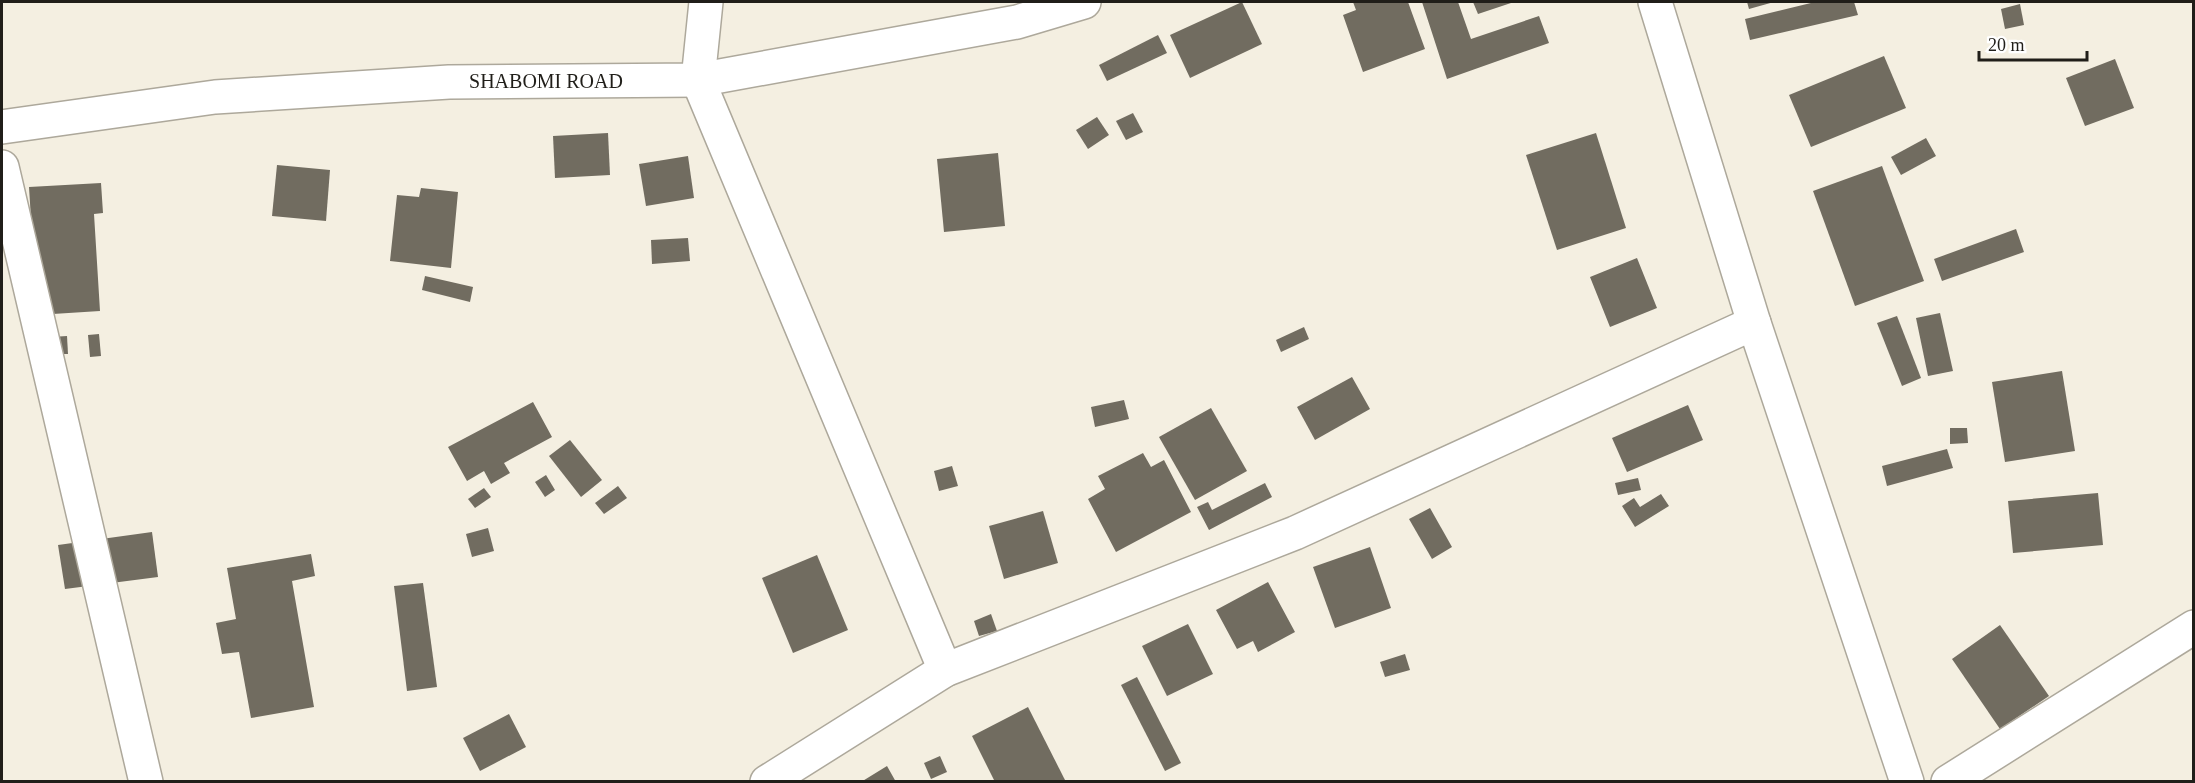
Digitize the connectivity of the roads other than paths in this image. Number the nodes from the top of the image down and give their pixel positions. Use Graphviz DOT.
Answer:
graph roads {
  1 [pos="706,2"];
  2 [pos="1084,2"];
  3 [pos="1655,2"];
  4 [pos="698,80"];
  5 [pos="2,127"];
  6 [pos="2,167"];
  7 [pos="1754,323"];
  8 [pos="2193,627"];
  9 [pos="945,669"];
  10 [pos="146,782"];
  11 [pos="767,782"];
  12 [pos="1907,782"];
  13 [pos="1948,782"];
  1 -- 4 [label="street"];
  2 -- 4 [label="street, SHABOMI ROAD"];
  3 -- 7 [label="street"];
  4 -- 5 [label="street, SHABOMI ROAD"];
  4 -- 9 [label="street"];
  6 -- 10 [label="street"];
  7 -- 9 [label="street"];
  7 -- 12 [label="street"];
  8 -- 13 [label="street"];
  9 -- 11 [label="street"];
}
